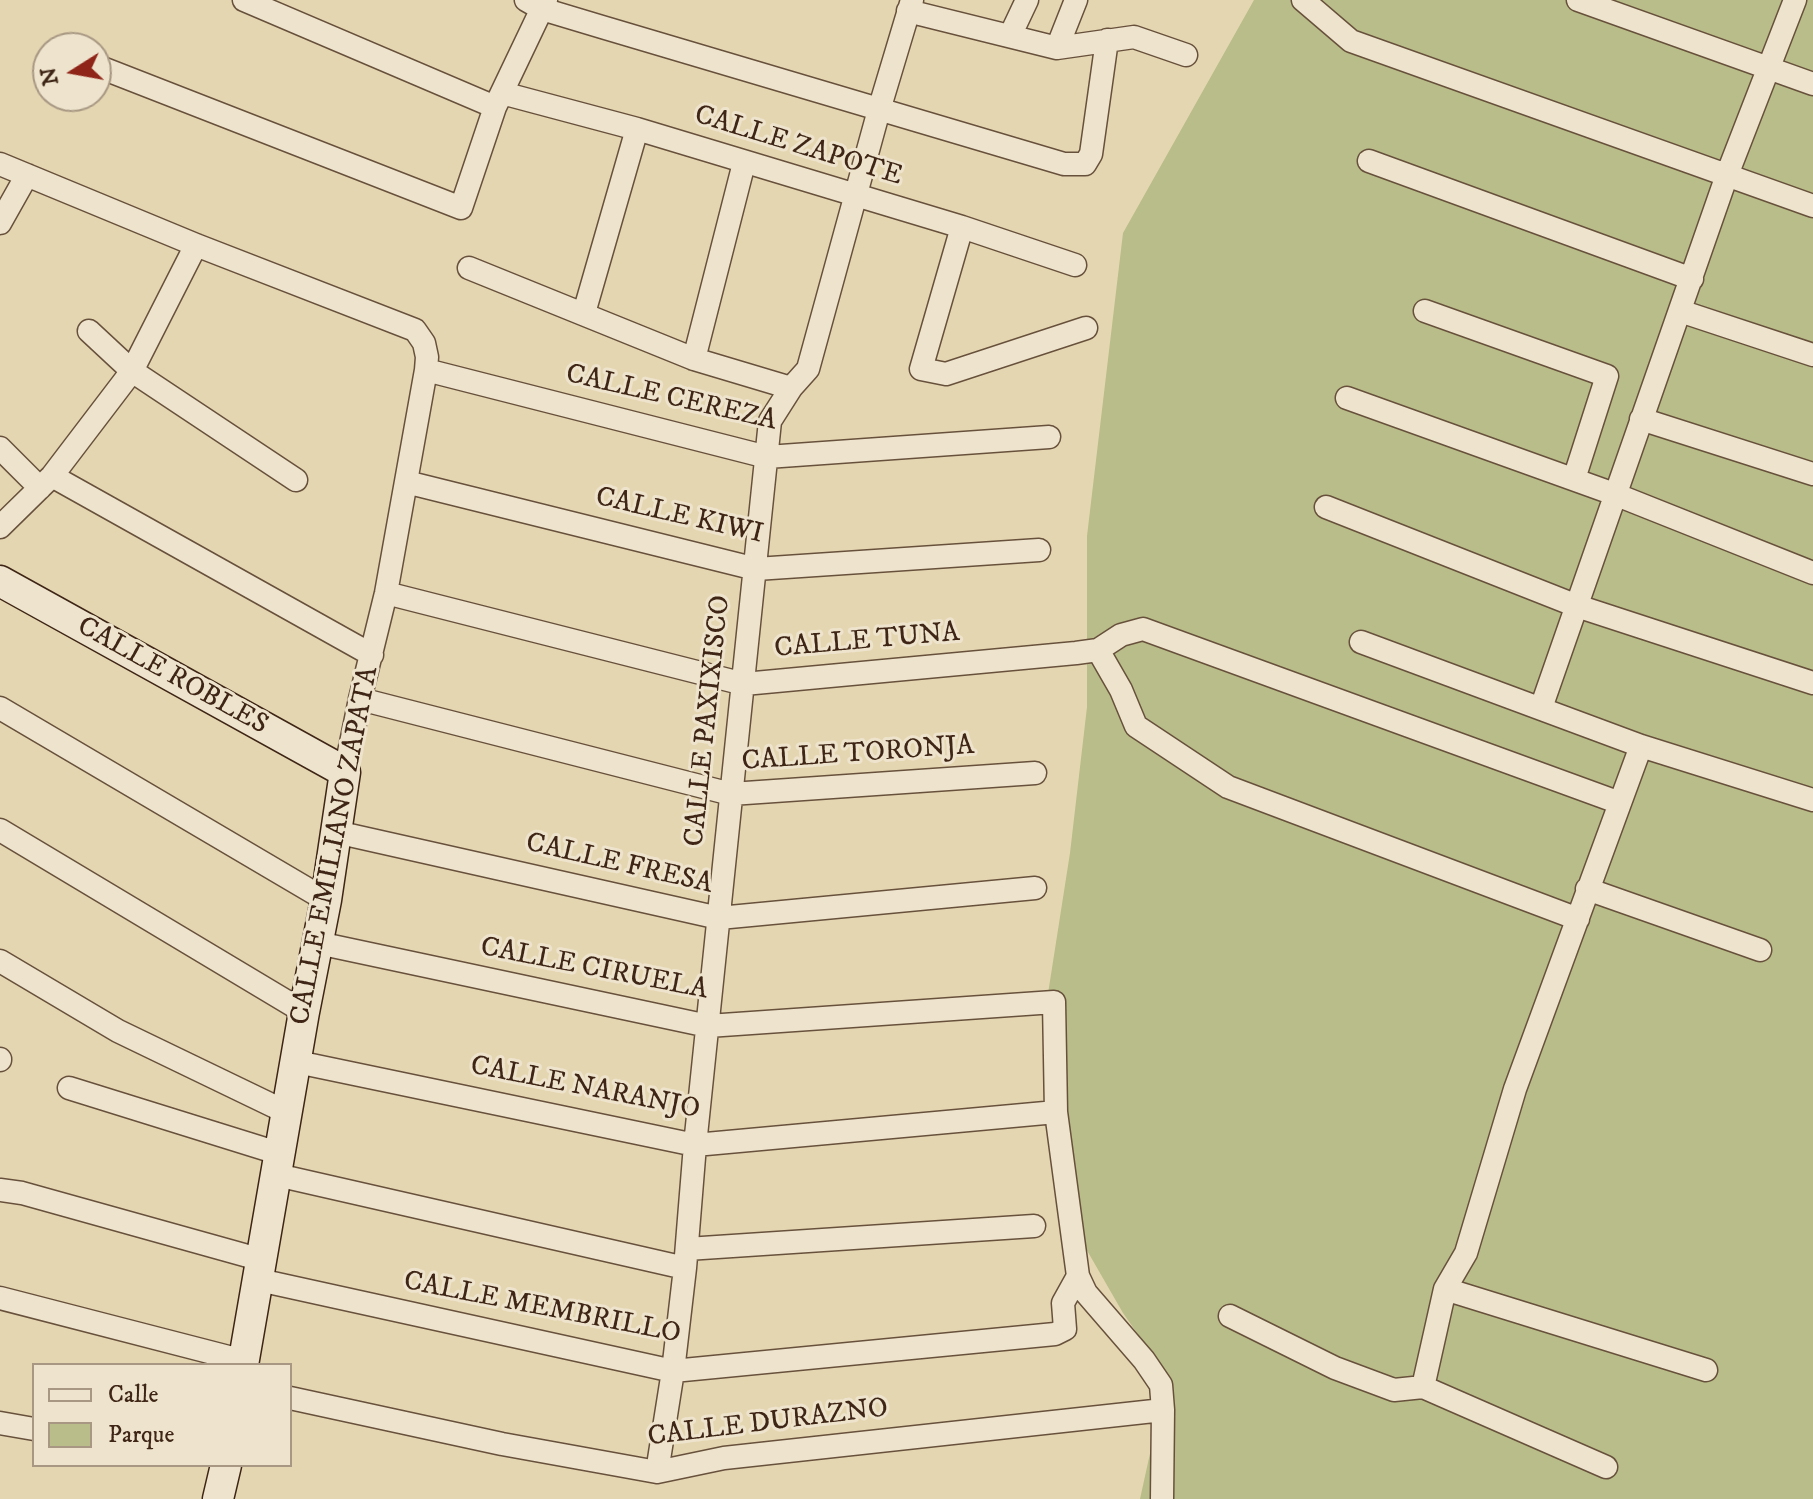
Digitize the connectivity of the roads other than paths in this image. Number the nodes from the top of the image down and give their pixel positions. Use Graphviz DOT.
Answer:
graph roads {
  1 [pos="244,0"];
  2 [pos="1027,0"];
  3 [pos="1076,0"];
  4 [pos="1303,0"];
  5 [pos="1578,0"];
  6 [pos="1795,0"];
  7 [pos="538,3"];
  8 [pos="910,5"];
  9 [pos="1010,36"];
  10 [pos="1107,40"];
  11 [pos="1057,48"];
  12 [pos="1186,55"];
  13 [pos="1768,69"];
  14 [pos="112,72"];
  15 [pos="1813,84"];
  16 [pos="498,100"];
  17 [pos="879,110"];
  18 [pos="637,129"];
  19 [pos="1369,161"];
  20 [pos="744,163"];
  21 [pos="0,164"];
  22 [pos="27,175"];
  23 [pos="1727,175"];
  24 [pos="855,196"];
  25 [pos="1813,206"];
  26 [pos="0,223"];
  27 [pos="962,227"];
  28 [pos="196,245"];
  29 [pos="1075,265"];
  30 [pos="469,268"];
  31 [pos="1692,279"];
  32 [pos="1425,311"];
  33 [pos="1680,311"];
  34 [pos="584,313"];
  35 [pos="1086,328"];
  36 [pos="89,331"];
  37 [pos="1813,355"];
  38 [pos="694,359"];
  39 [pos="426,370"];
  40 [pos="132,371"];
  41 [pos="791,388"];
  42 [pos="1347,398"];
  43 [pos="1641,419"];
  44 [pos="1049,437"];
  45 [pos="0,448"];
  46 [pos="767,457"];
  47 [pos="1813,474"];
  48 [pos="1574,479"];
  49 [pos="296,480"];
  50 [pos="46,482"];
  51 [pos="406,482"];
  52 [pos="1617,495"];
  53 [pos="1326,507"];
  54 [pos="0,527"];
  55 [pos="1039,550"];
  56 [pos="756,569"];
  57 [pos="1813,573"];
  58 [pos="0,581"];
  59 [pos="386,593"];
  60 [pos="1577,606"];
  61 [pos="1361,642"];
  62 [pos="1087,651"];
  63 [pos="372,655"];
  64 [pos="1813,683"];
  65 [pos="744,684"];
  66 [pos="360,699"];
  67 [pos="0,708"];
  68 [pos="1541,708"];
  69 [pos="1641,746"];
  70 [pos="345,772"];
  71 [pos="1035,773"];
  72 [pos="731,794"];
  73 [pos="1813,800"];
  74 [pos="1620,803"];
  75 [pos="0,830"];
  76 [pos="336,832"];
  77 [pos="1035,888"];
  78 [pos="1587,889"];
  79 [pos="326,900"];
  80 [pos="719,918"];
  81 [pos="1578,919"];
  82 [pos="318,943"];
  83 [pos="1760,950"];
  84 [pos="0,961"];
  85 [pos="304,1012"];
  86 [pos="708,1026"];
  87 [pos="297,1062"];
  88 [pos="69,1088"];
  89 [pos="1056,1112"];
  90 [pos="288,1113"];
  91 [pos="695,1145"];
  92 [pos="279,1164"];
  93 [pos="0,1190"];
  94 [pos="1034,1226"];
  95 [pos="686,1258"];
  96 [pos="260,1270"];
  97 [pos="1078,1276"];
  98 [pos="1445,1289"];
  99 [pos="0,1298"];
  100 [pos="1230,1316"];
  101 [pos="244,1363"];
  102 [pos="1706,1370"];
  103 [pos="673,1371"];
  104 [pos="1423,1387"];
  105 [pos="292,1398"];
  106 [pos="1163,1410"];
  107 [pos="0,1423"];
  108 [pos="32,1429"];
  109 [pos="224,1467"];
  110 [pos="1606,1467"];
  111 [pos="657,1472"];
  112 [pos="218,1499"];
  113 [pos="1162,1499"];
  1 -- 16 [label="street, CALLE ZAPOTE"];
  2 -- 9 [label="street"];
  3 -- 11 [label="street"];
  4 -- 23 [label="street"];
  5 -- 13 [label="street"];
  6 -- 13 [label="street"];
  7 -- 16 [label="street"];
  7 -- 17 [label="street"];
  8 -- 9 [label="street"];
  8 -- 17 [label="street, CALLE PAXIXISCO"];
  9 -- 11 [label="street"];
  10 -- 11 [label="street"];
  10 -- 12 [label="street"];
  10 -- 17 [label="street"];
  13 -- 15 [label="street"];
  13 -- 23 [label="street"];
  14 -- 16 [label="street"];
  16 -- 18 [label="street, CALLE ZAPOTE"];
  17 -- 24 [label="street, CALLE PAXIXISCO"];
  18 -- 20 [label="street, CALLE ZAPOTE"];
  18 -- 34 [label="street"];
  19 -- 31 [label="street"];
  20 -- 24 [label="street, CALLE ZAPOTE"];
  20 -- 38 [label="street"];
  21 -- 22 [label="street"];
  22 -- 26 [label="street"];
  22 -- 28 [label="street"];
  23 -- 25 [label="street"];
  23 -- 31 [label="street"];
  24 -- 27 [label="street, CALLE ZAPOTE"];
  24 -- 41 [label="street, CALLE PAXIXISCO"];
  27 -- 29 [label="street, CALLE ZAPOTE"];
  27 -- 35 [label="street"];
  28 -- 39 [label="street, CALLE EMILIANO ZAPATA"];
  28 -- 40 [label="street"];
  30 -- 34 [label="street"];
  31 -- 33 [label="street"];
  32 -- 48 [label="street"];
  33 -- 37 [label="street"];
  33 -- 43 [label="street"];
  34 -- 38 [label="street"];
  36 -- 40 [label="street"];
  38 -- 41 [label="street"];
  39 -- 46 [label="street, CALLE CEREZA"];
  39 -- 51 [label="street, CALLE EMILIANO ZAPATA"];
  40 -- 49 [label="street"];
  40 -- 50 [label="street"];
  41 -- 46 [label="street, CALLE PAXIXISCO"];
  42 -- 48 [label="street"];
  43 -- 47 [label="street"];
  43 -- 52 [label="street"];
  44 -- 46 [label="street, CALLE CEREZA"];
  45 -- 50 [label="street"];
  46 -- 56 [label="street, CALLE PAXIXISCO"];
  48 -- 52 [label="street"];
  50 -- 54 [label="street"];
  50 -- 63 [label="street"];
  51 -- 56 [label="street, CALLE KIWI"];
  51 -- 59 [label="street, CALLE EMILIANO ZAPATA"];
  52 -- 57 [label="street"];
  52 -- 60 [label="street"];
  53 -- 60 [label="street"];
  55 -- 56 [label="street, CALLE KIWI"];
  56 -- 65 [label="street, CALLE PAXIXISCO"];
  58 -- 70 [label="main road, CALLE ROBLES"];
  59 -- 63 [label="street, CALLE EMILIANO ZAPATA"];
  59 -- 65 [label="street, CALLE TUNA"];
  60 -- 64 [label="street"];
  60 -- 68 [label="street"];
  61 -- 68 [label="street"];
  62 -- 65 [label="street, CALLE TUNA"];
  62 -- 74 [label="street"];
  62 -- 81 [label="street"];
  63 -- 66 [label="street, CALLE EMILIANO ZAPATA"];
  65 -- 72 [label="street, CALLE PAXIXISCO"];
  66 -- 70 [label="street, CALLE EMILIANO ZAPATA"];
  66 -- 72 [label="street, CALLE TORONJA"];
  67 -- 79 [label="street"];
  68 -- 69 [label="street"];
  69 -- 73 [label="street"];
  69 -- 74 [label="street"];
  70 -- 76 [label="main road, CALLE EMILIANO ZAPATA"];
  71 -- 72 [label="street, CALLE TORONJA"];
  72 -- 80 [label="street, CALLE PAXIXISCO"];
  74 -- 78 [label="street"];
  75 -- 85 [label="street"];
  76 -- 79 [label="main road, CALLE EMILIANO ZAPATA"];
  76 -- 80 [label="street, CALLE FRESA"];
  77 -- 80 [label="street, CALLE FRESA"];
  78 -- 81 [label="street"];
  78 -- 83 [label="street"];
  79 -- 82 [label="main road, CALLE EMILIANO ZAPATA"];
  80 -- 86 [label="street, CALLE PAXIXISCO"];
  81 -- 98 [label="street"];
  82 -- 85 [label="main road, CALLE EMILIANO ZAPATA"];
  82 -- 86 [label="street, CALLE CIRUELA"];
  84 -- 90 [label="street"];
  85 -- 87 [label="main road, CALLE EMILIANO ZAPATA"];
  86 -- 89 [label="street, CALLE CIRUELA"];
  86 -- 91 [label="street, CALLE PAXIXISCO"];
  87 -- 90 [label="main road, CALLE EMILIANO ZAPATA"];
  87 -- 91 [label="street, CALLE NARANJO"];
  88 -- 92 [label="street"];
  89 -- 91 [label="street, CALLE NARANJO"];
  89 -- 97 [label="street"];
  90 -- 92 [label="main road, CALLE EMILIANO ZAPATA"];
  91 -- 95 [label="street, CALLE PAXIXISCO"];
  92 -- 95 [label="street"];
  92 -- 96 [label="main road, CALLE EMILIANO ZAPATA"];
  93 -- 96 [label="street, CALLE MEMBRILLO"];
  94 -- 95 [label="street"];
  95 -- 103 [label="street, CALLE PAXIXISCO"];
  96 -- 101 [label="main road, CALLE EMILIANO ZAPATA"];
  96 -- 103 [label="street, CALLE MEMBRILLO"];
  97 -- 103 [label="street, CALLE MEMBRILLO"];
  97 -- 106 [label="street"];
  98 -- 102 [label="street"];
  98 -- 104 [label="street"];
  99 -- 101 [label="street"];
  100 -- 104 [label="street"];
  103 -- 111 [label="street, CALLE PAXIXISCO"];
  104 -- 110 [label="street"];
  105 -- 111 [label="street, CALLE DURAZNO"];
  106 -- 111 [label="street, CALLE DURAZNO"];
  106 -- 113 [label="street"];
  107 -- 108 [label="street"];
  109 -- 112 [label="main road"];
}
